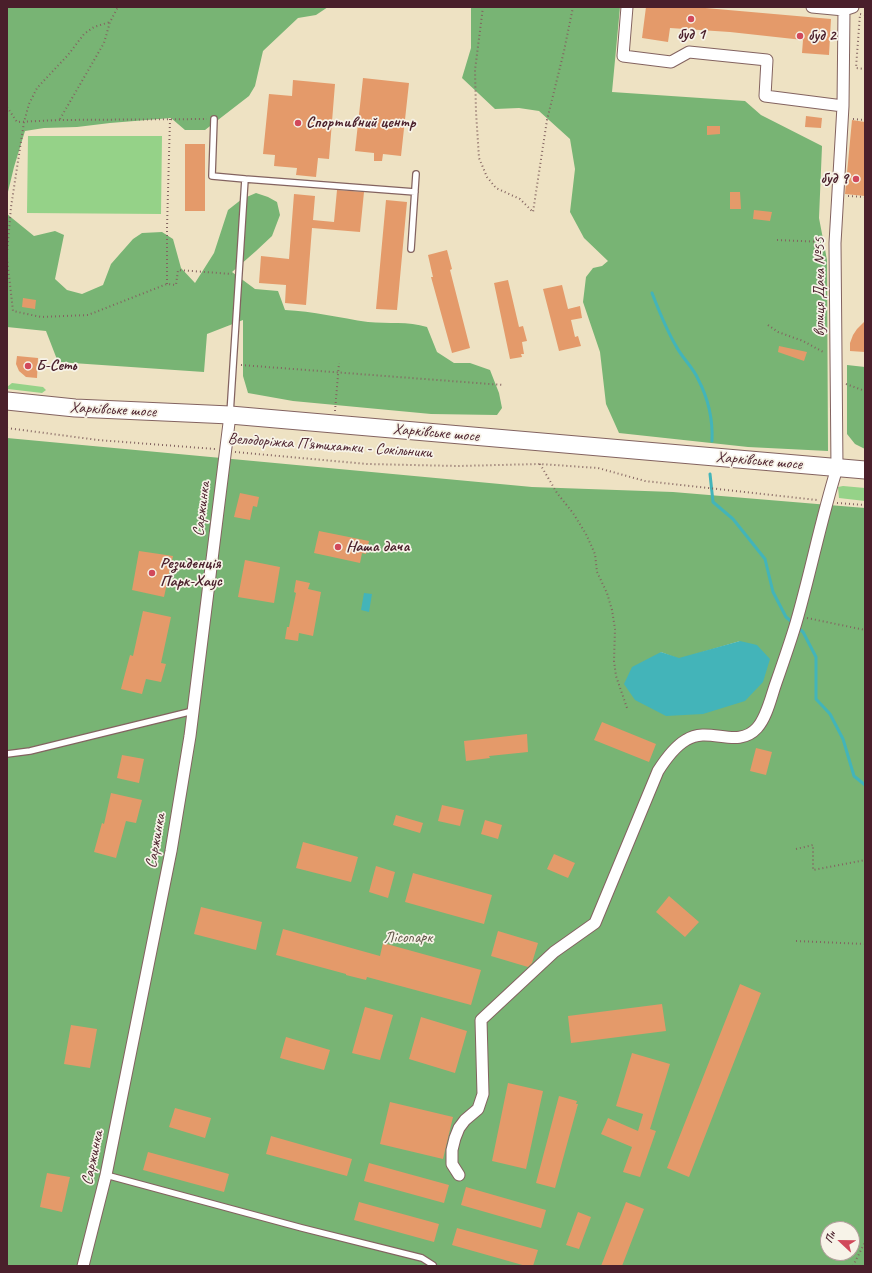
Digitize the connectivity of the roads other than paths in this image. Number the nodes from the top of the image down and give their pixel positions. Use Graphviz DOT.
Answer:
graph roads {
  1 [pos="627,7"];
  2 [pos="812,7"];
  3 [pos="849,9"];
  4 [pos="843,106"];
  5 [pos="214,119"];
  6 [pos="416,174"];
  7 [pos="245,179"];
  8 [pos="415,192"];
  9 [pos="411,249"];
  10 [pos="7,401"];
  11 [pos="230,415"];
  12 [pos="837,468"];
  13 [pos="865,470"];
  14 [pos="193,711"];
  15 [pos="7,754"];
  16 [pos="106,1175"];
  17 [pos="459,1175"];
  18 [pos="432,1265"];
  19 [pos="83,1266"];
  1 -- 4 [label="street"];
  2 -- 3 [label="street, вулиця Дача №55"];
  3 -- 4 [label="street, вулиця Дача №55"];
  4 -- 12 [label="street, вулиця Дача №55"];
  5 -- 7 [label="lane"];
  6 -- 8 [label="lane"];
  7 -- 8 [label="lane"];
  7 -- 11 [label="lane"];
  8 -- 9 [label="lane"];
  10 -- 11 [label="main road, Харківське шосе"];
  11 -- 12 [label="main road, Харківське шосе"];
  11 -- 14 [label="street, Саржинка"];
  12 -- 13 [label="main road, Харківське шосе"];
  12 -- 17 [label="street, вулиця Дача №55"];
  14 -- 15 [label="lane"];
  14 -- 16 [label="street, Саржинка"];
  16 -- 18 [label="lane"];
  16 -- 19 [label="street, Саржинка"];
}
